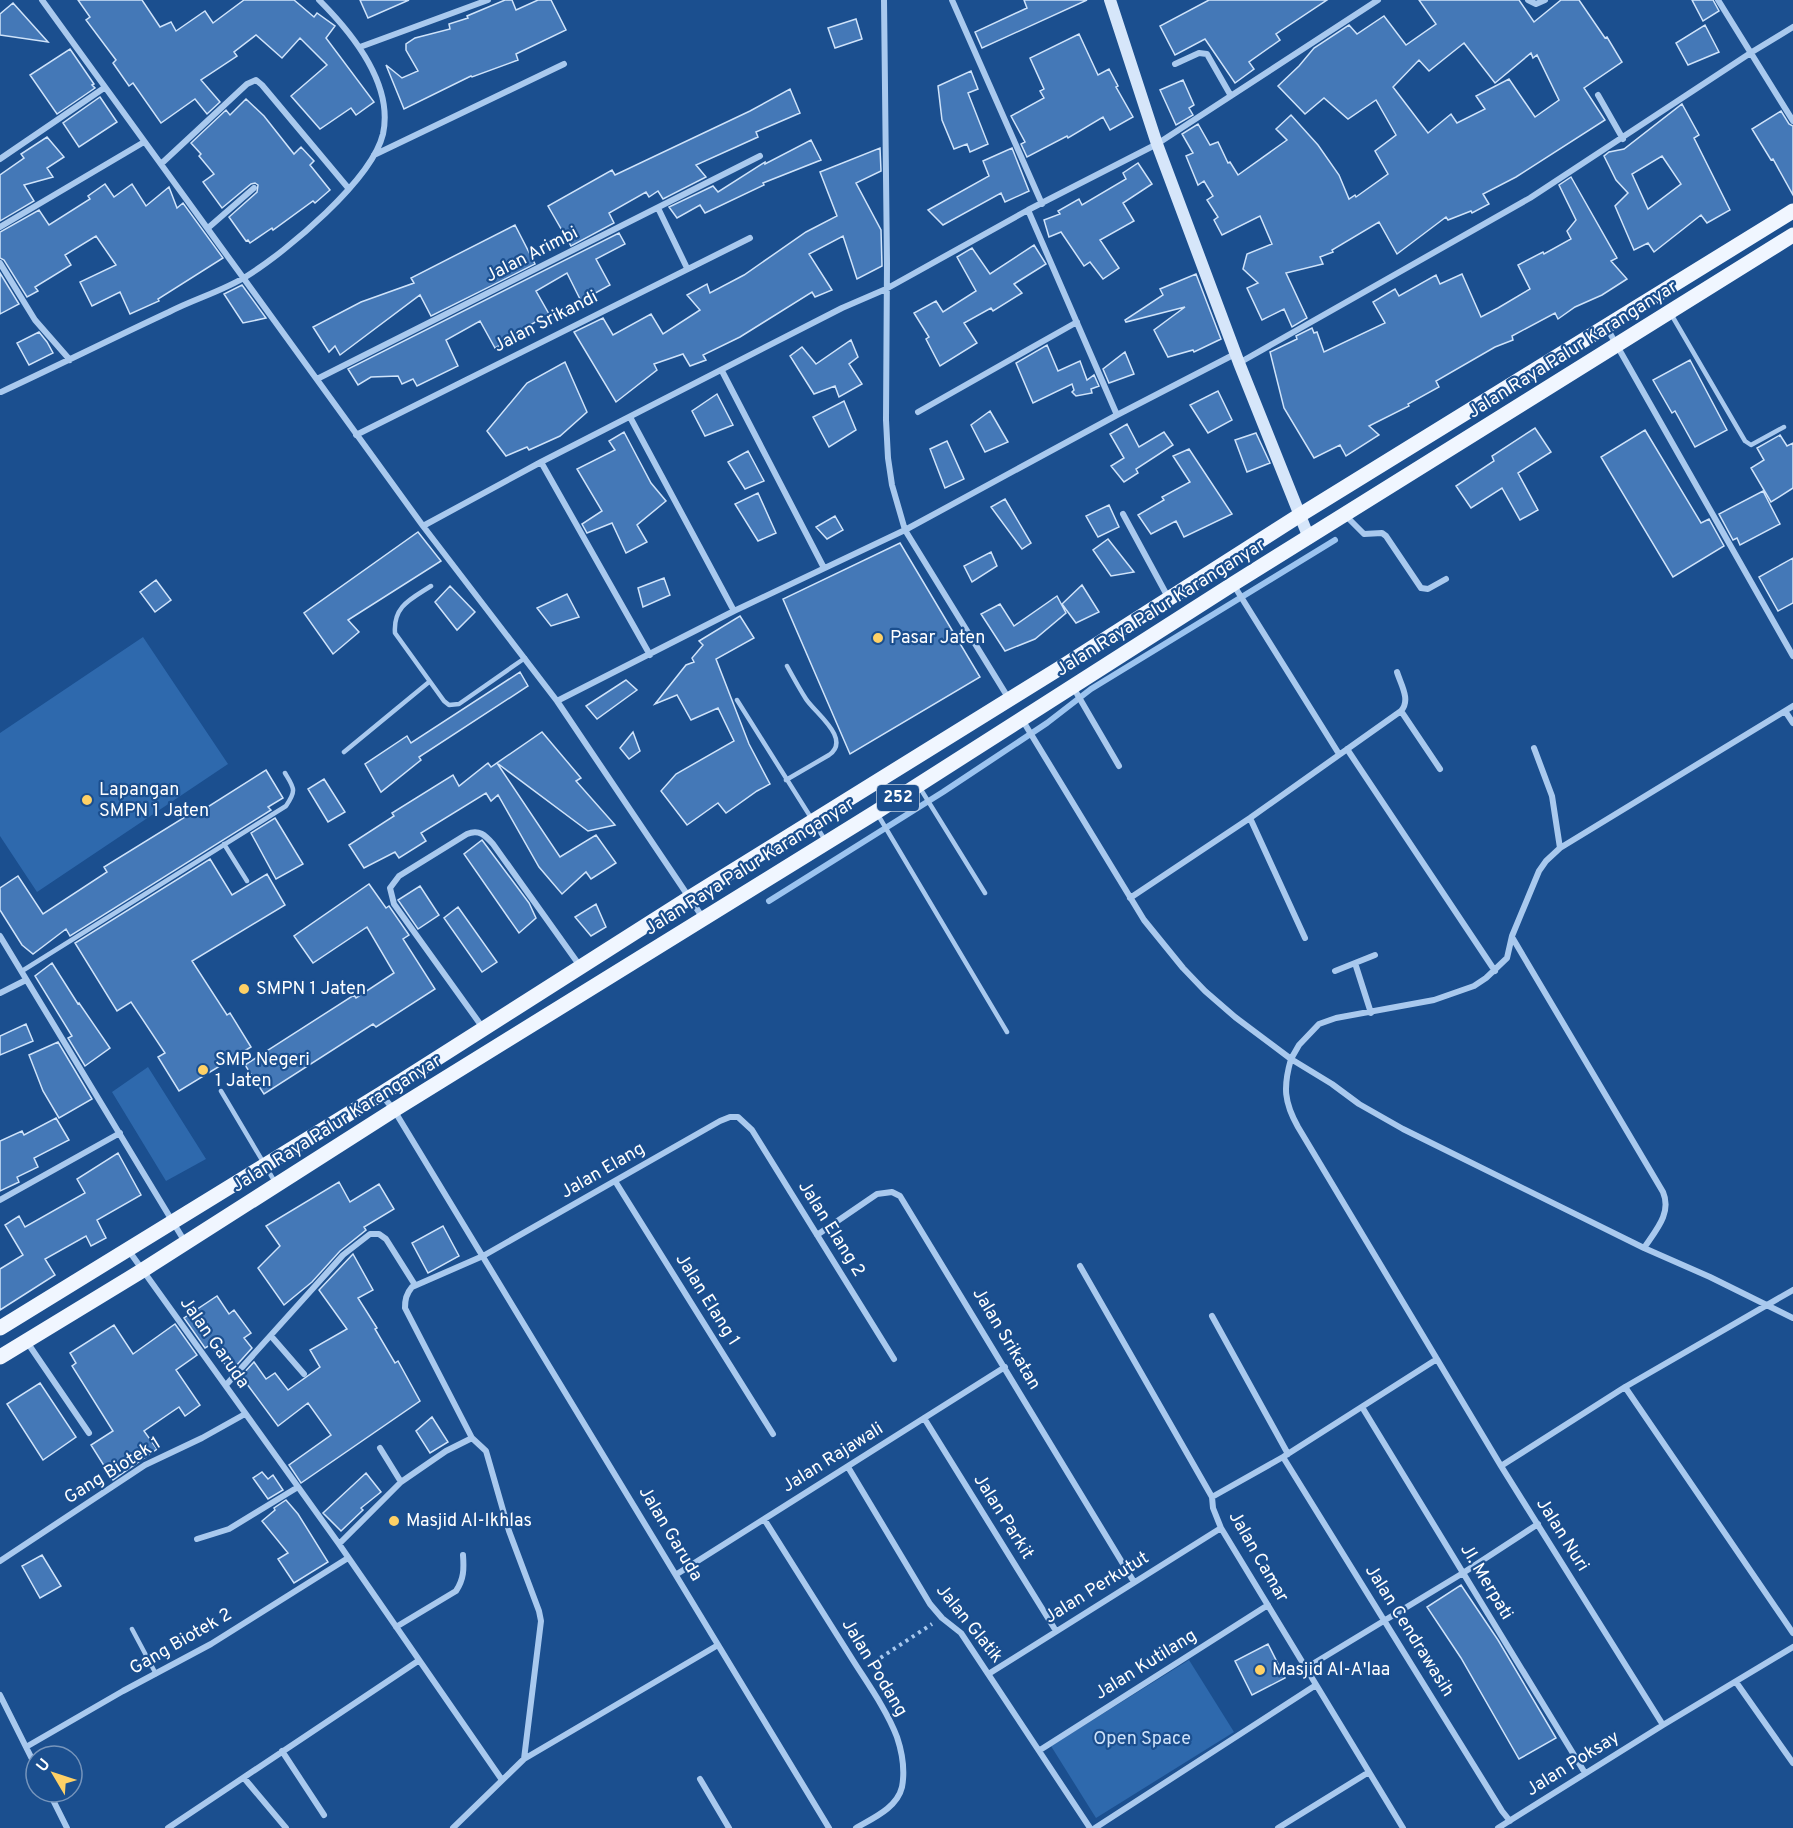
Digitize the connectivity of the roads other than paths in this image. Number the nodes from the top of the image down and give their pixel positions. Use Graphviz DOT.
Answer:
graph roads {
  1 [pos="42,0"];
  2 [pos="319,0"];
  3 [pos="488,0"];
  4 [pos="884,0"];
  5 [pos="952,0"];
  6 [pos="1110,0"];
  7 [pos="1378,0"];
  8 [pos="1528,0"];
  9 [pos="1545,0"];
  10 [pos="1718,0"];
  11 [pos="1793,27"];
  12 [pos="360,47"];
  13 [pos="1752,52"];
  14 [pos="564,64"];
  15 [pos="1175,64"];
  16 [pos="105,88"];
  17 [pos="1598,95"];
  18 [pos="1231,96"];
  19 [pos="1793,121"];
  20 [pos="1623,138"];
  21 [pos="144,142"];
  22 [pos="1157,144"];
  23 [pos="374,155"];
  24 [pos="760,156"];
  25 [pos="0,159"];
  26 [pos="160,164"];
  27 [pos="254,189"];
  28 [pos="349,189"];
  29 [pos="1042,204"];
  30 [pos="658,208"];
  31 [pos="1028,210"];
  32 [pos="1793,211"];
  33 [pos="0,227"];
  34 [pos="208,228"];
  35 [pos="1793,235"];
  36 [pos="750,238"];
  37 [pos="0,263"];
  38 [pos="687,268"];
  39 [pos="245,278"];
  40 [pos="886,289"];
  41 [pos="1673,318"];
  42 [pos="1077,322"];
  43 [pos="1607,327"];
  44 [pos="1621,351"];
  45 [pos="1237,359"];
  46 [pos="70,360"];
  47 [pos="722,371"];
  48 [pos="317,379"];
  49 [pos="0,392"];
  50 [pos="918,411"];
  51 [pos="1117,415"];
  52 [pos="630,417"];
  53 [pos="1784,427"];
  54 [pos="356,435"];
  55 [pos="541,462"];
  56 [pos="1123,514"];
  57 [pos="1300,515"];
  58 [pos="1346,515"];
  59 [pos="423,526"];
  60 [pos="905,530"];
  61 [pos="1309,538"];
  62 [pos="824,568"];
  63 [pos="1446,579"];
  64 [pos="431,586"];
  65 [pos="1236,589"];
  66 [pos="1169,600"];
  67 [pos="734,611"];
  68 [pos="650,655"];
  69 [pos="1793,656"];
  70 [pos="525,658"];
  71 [pos="787,666"];
  72 [pos="1060,668"];
  73 [pos="1397,672"];
  74 [pos="429,682"];
  75 [pos="1075,690"];
  76 [pos="737,700"];
  77 [pos="1010,700"];
  78 [pos="557,701"];
  79 [pos="1793,706"];
  80 [pos="1401,711"];
  81 [pos="1785,711"];
  82 [pos="1793,723"];
  83 [pos="1024,724"];
  84 [pos="1534,748"];
  85 [pos="1347,749"];
  86 [pos="344,752"];
  87 [pos="1339,754"];
  88 [pos="1119,766"];
  89 [pos="1440,769"];
  90 [pos="285,773"];
  91 [pos="786,780"];
  92 [pos="921,790"];
  93 [pos="880,818"];
  94 [pos="1250,818"];
  95 [pos="813,823"];
  96 [pos="826,843"];
  97 [pos="225,844"];
  98 [pos="1560,848"];
  99 [pos="247,881"];
  100 [pos="985,893"];
  101 [pos="689,898"];
  102 [pos="1130,898"];
  103 [pos="703,918"];
  104 [pos="0,936"];
  105 [pos="1512,936"];
  106 [pos="1305,938"];
  107 [pos="1375,955"];
  108 [pos="1355,963"];
  109 [pos="581,967"];
  110 [pos="22,971"];
  111 [pos="1335,971"];
  112 [pos="1495,971"];
  113 [pos="26,980"];
  114 [pos="0,993"];
  115 [pos="1371,1013"];
  116 [pos="484,1028"];
  117 [pos="1007,1032"];
  118 [pos="1291,1059"];
  119 [pos="221,1091"];
  120 [pos="381,1094"];
  121 [pos="394,1110"];
  122 [pos="738,1117"];
  123 [pos="120,1133"];
  124 [pos="265,1165"];
  125 [pos="615,1181"];
  126 [pos="276,1184"];
  127 [pos="0,1200"];
  128 [pos="172,1222"];
  129 [pos="817,1235"];
  130 [pos="185,1242"];
  131 [pos="1644,1248"];
  132 [pos="127,1249"];
  133 [pos="483,1256"];
  134 [pos="1080,1266"];
  135 [pos="143,1270"];
  136 [pos="415,1285"];
  137 [pos="1793,1290"];
  138 [pos="1767,1306"];
  139 [pos="1212,1316"];
  140 [pos="1793,1318"];
  141 [pos="0,1328"];
  142 [pos="271,1336"];
  143 [pos="26,1341"];
  144 [pos="0,1357"];
  145 [pos="894,1359"];
  146 [pos="1437,1359"];
  147 [pos="1005,1368"];
  148 [pos="304,1374"];
  149 [pos="226,1385"];
  150 [pos="1625,1387"];
  151 [pos="1362,1407"];
  152 [pos="245,1414"];
  153 [pos="924,1418"];
  154 [pos="89,1434"];
  155 [pos="773,1434"];
  156 [pos="472,1438"];
  157 [pos="380,1448"];
  158 [pos="1285,1455"];
  159 [pos="1502,1466"];
  160 [pos="848,1467"];
  161 [pos="401,1482"];
  162 [pos="298,1487"];
  163 [pos="1212,1497"];
  164 [pos="764,1519"];
  165 [pos="1538,1524"];
  166 [pos="1221,1528"];
  167 [pos="197,1539"];
  168 [pos="339,1544"];
  169 [pos="463,1554"];
  170 [pos="348,1558"];
  171 [pos="0,1561"];
  172 [pos="1463,1573"];
  173 [pos="676,1574"];
  174 [pos="1134,1582"];
  175 [pos="1268,1605"];
  176 [pos="1385,1620"];
  177 [pos="396,1627"];
  178 [pos="132,1629"];
  179 [pos="1056,1631"];
  180 [pos="1793,1633"];
  181 [pos="718,1645"];
  182 [pos="1793,1647"];
  183 [pos="418,1662"];
  184 [pos="1306,1668"];
  185 [pos="990,1673"];
  186 [pos="156,1674"];
  187 [pos="1736,1682"];
  188 [pos="1316,1685"];
  189 [pos="0,1695"];
  190 [pos="1663,1725"];
  191 [pos="24,1744"];
  192 [pos="33,1744"];
  193 [pos="1040,1750"];
  194 [pos="282,1751"];
  195 [pos="524,1759"];
  196 [pos="1793,1763"];
  197 [pos="1369,1772"];
  198 [pos="1585,1773"];
  199 [pos="244,1778"];
  200 [pos="700,1779"];
  201 [pos="502,1780"];
  202 [pos="55,1804"];
  203 [pos="324,1815"];
  204 [pos="1510,1821"];
  205 [pos="67,1828"];
  206 [pos="168,1828"];
  207 [pos="286,1828"];
  208 [pos="453,1828"];
  209 [pos="729,1828"];
  210 [pos="829,1828"];
  211 [pos="856,1828"];
  212 [pos="1090,1828"];
  213 [pos="1095,1828"];
  214 [pos="1278,1828"];
  215 [pos="1403,1828"];
  216 [pos="1498,1828"];
  217 [pos="1515,1828"];
  1 -- 16 [label="street"];
  2 -- 12 [label="street"];
  3 -- 12 [label="street"];
  4 -- 40 [label="street"];
  5 -- 29 [label="street"];
  6 -- 22 [label="main road"];
  7 -- 18 [label="street"];
  8 -- 9 [label="street"];
  10 -- 13 [label="street"];
  11 -- 13 [label="street"];
  12 -- 23 [label="street"];
  13 -- 19 [label="street"];
  13 -- 20 [label="street"];
  14 -- 23 [label="street"];
  15 -- 18 [label="street"];
  16 -- 21 [label="street"];
  16 -- 25 [label="street"];
  17 -- 20 [label="street"];
  18 -- 22 [label="street"];
  20 -- 45 [label="street"];
  21 -- 26 [label="street"];
  21 -- 33 [label="street"];
  22 -- 29 [label="street"];
  22 -- 45 [label="main road"];
  23 -- 28 [label="street"];
  24 -- 30 [label="street, Jalan Arimbi"];
  26 -- 28 [label="street"];
  26 -- 34 [label="street"];
  27 -- 34 [label="street"];
  28 -- 39 [label="street"];
  29 -- 31 [label="street"];
  30 -- 38 [label="street"];
  30 -- 48 [label="street, Jalan Arimbi"];
  31 -- 40 [label="street"];
  31 -- 42 [label="street"];
  32 -- 43 [label="main road, Jalan Raya Palur Karanganyar / 252"];
  34 -- 39 [label="street"];
  35 -- 41 [label="main road, Jalan Raya Palur Karanganyar / 252"];
  36 -- 38 [label="street, Jalan Srikandi"];
  37 -- 46 [label="street"];
  38 -- 54 [label="street, Jalan Srikandi"];
  39 -- 46 [label="street"];
  39 -- 48 [label="street"];
  40 -- 47 [label="street"];
  40 -- 60 [label="street"];
  41 -- 44 [label="main road, Jalan Raya Palur Karanganyar / 252"];
  41 -- 53 [label="lane"];
  42 -- 50 [label="street"];
  42 -- 51 [label="street"];
  43 -- 44 [label="street"];
  43 -- 57 [label="main road, Jalan Raya Palur Karanganyar / 252"];
  44 -- 58 [label="main road, Jalan Raya Palur Karanganyar / 252"];
  44 -- 69 [label="street"];
  45 -- 51 [label="street"];
  45 -- 57 [label="main road"];
  46 -- 49 [label="street"];
  47 -- 52 [label="street"];
  47 -- 62 [label="street"];
  48 -- 54 [label="street"];
  51 -- 60 [label="street"];
  52 -- 55 [label="street"];
  52 -- 67 [label="street"];
  54 -- 59 [label="street"];
  55 -- 59 [label="street"];
  55 -- 68 [label="street"];
  56 -- 66 [label="street"];
  57 -- 61 [label="main road"];
  57 -- 66 [label="main road, Jalan Raya Palur Karanganyar / 252"];
  58 -- 61 [label="main road, Jalan Raya Palur Karanganyar / 252"];
  58 -- 63 [label="street"];
  59 -- 70 [label="street"];
  60 -- 62 [label="street"];
  60 -- 77 [label="street"];
  61 -- 65 [label="main road, Jalan Raya Palur Karanganyar / 252"];
  62 -- 67 [label="street"];
  64 -- 74 [label="lane"];
  65 -- 75 [label="main road, Jalan Raya Palur Karanganyar / 252"];
  65 -- 87 [label="street"];
  66 -- 72 [label="main road, Jalan Raya Palur Karanganyar / 252"];
  67 -- 68 [label="street"];
  68 -- 78 [label="street"];
  70 -- 74 [label="lane"];
  70 -- 78 [label="street"];
  71 -- 91 [label="lane"];
  72 -- 75 [label="main road"];
  72 -- 77 [label="main road, Jalan Raya Palur Karanganyar / 252"];
  73 -- 80 [label="street"];
  74 -- 86 [label="lane"];
  75 -- 83 [label="main road, Jalan Raya Palur Karanganyar / 252"];
  75 -- 88 [label="street"];
  76 -- 91 [label="lane"];
  77 -- 83 [label="main road"];
  77 -- 95 [label="main road, Jalan Raya Palur Karanganyar / 252"];
  78 -- 101 [label="street"];
  79 -- 81 [label="street"];
  80 -- 85 [label="street"];
  80 -- 89 [label="street"];
  81 -- 82 [label="street"];
  81 -- 98 [label="street"];
  83 -- 92 [label="main road, Jalan Raya Palur Karanganyar / 252"];
  83 -- 102 [label="street"];
  84 -- 98 [label="street"];
  85 -- 87 [label="street"];
  85 -- 112 [label="street"];
  87 -- 94 [label="street"];
  90 -- 97 [label="lane"];
  91 -- 95 [label="lane"];
  92 -- 93 [label="main road, Jalan Raya Palur Karanganyar / 252"];
  92 -- 100 [label="lane"];
  93 -- 96 [label="main road, Jalan Raya Palur Karanganyar / 252"];
  93 -- 117 [label="lane"];
  94 -- 102 [label="street"];
  94 -- 106 [label="street"];
  95 -- 96 [label="lane"];
  95 -- 101 [label="main road, Jalan Raya Palur Karanganyar / 252"];
  96 -- 103 [label="main road, Jalan Raya Palur Karanganyar / 252"];
  97 -- 99 [label="lane"];
  97 -- 110 [label="lane"];
  98 -- 105 [label="street"];
  101 -- 103 [label="street"];
  101 -- 109 [label="main road, Jalan Raya Palur Karanganyar / 252"];
  102 -- 118 [label="street"];
  103 -- 121 [label="main road, Jalan Raya Palur Karanganyar / 252"];
  104 -- 110 [label="street"];
  105 -- 112 [label="street"];
  105 -- 131 [label="street"];
  107 -- 108 [label="street"];
  108 -- 111 [label="street"];
  108 -- 115 [label="street"];
  109 -- 116 [label="main road, Jalan Raya Palur Karanganyar / 252"];
  109 -- 116 [label="street"];
  110 -- 113 [label="street"];
  112 -- 115 [label="street"];
  113 -- 114 [label="street"];
  113 -- 123 [label="street"];
  115 -- 118 [label="street"];
  116 -- 120 [label="main road, Jalan Raya Palur Karanganyar / 252"];
  118 -- 131 [label="street"];
  118 -- 146 [label="street, Jalan Nuri"];
  119 -- 124 [label="lane"];
  120 -- 121 [label="street, Jalan Garuda"];
  120 -- 124 [label="main road, Jalan Raya Palur Karanganyar / 252"];
  121 -- 126 [label="main road, Jalan Raya Palur Karanganyar / 252"];
  121 -- 133 [label="street, Jalan Garuda"];
  122 -- 125 [label="street, Jalan Elang"];
  122 -- 129 [label="street, Jalan Elang 2"];
  123 -- 127 [label="street"];
  123 -- 128 [label="street"];
  124 -- 126 [label="lane"];
  124 -- 128 [label="main road, Jalan Raya Palur Karanganyar / 252"];
  125 -- 133 [label="street, Jalan Elang"];
  125 -- 155 [label="street, Jalan Elang 1"];
  126 -- 130 [label="main road, Jalan Raya Palur Karanganyar / 252"];
  128 -- 130 [label="street"];
  128 -- 132 [label="main road, Jalan Raya Palur Karanganyar / 252"];
  129 -- 145 [label="street, Jalan Elang 2"];
  129 -- 147 [label="street, Jalan Srikatan"];
  130 -- 135 [label="main road, Jalan Raya Palur Karanganyar / 252"];
  131 -- 138 [label="street"];
  132 -- 135 [label="street, Jalan Garuda"];
  132 -- 141 [label="main road, Jalan Raya Palur Karanganyar / 252"];
  133 -- 136 [label="street, Jalan Elang"];
  133 -- 173 [label="street, Jalan Garuda"];
  134 -- 163 [label="street, Jalan Camar"];
  135 -- 143 [label="main road, Jalan Raya Palur Karanganyar / 252"];
  135 -- 149 [label="street, Jalan Garuda"];
  136 -- 142 [label="street"];
  136 -- 156 [label="street"];
  137 -- 138 [label="street"];
  138 -- 140 [label="street"];
  138 -- 150 [label="street"];
  139 -- 158 [label="street, Jalan Cendrawasih"];
  142 -- 148 [label="street"];
  142 -- 149 [label="street"];
  143 -- 144 [label="main road, Jalan Raya Palur Karanganyar / 252"];
  143 -- 154 [label="street"];
  146 -- 151 [label="street"];
  146 -- 159 [label="street, Jalan Nuri"];
  147 -- 153 [label="street, Jalan Rajawali"];
  147 -- 174 [label="street, Jalan Srikatan"];
  149 -- 152 [label="street, Jalan Garuda"];
  150 -- 159 [label="street"];
  150 -- 180 [label="street"];
  151 -- 158 [label="street"];
  151 -- 172 [label="street, Jl. Merpati"];
  152 -- 162 [label="street, Jalan Garuda"];
  152 -- 171 [label="street, Gang Biotek 1"];
  153 -- 160 [label="street, Jalan Rajawali"];
  153 -- 179 [label="street, Jalan Parkit"];
  156 -- 161 [label="street"];
  156 -- 195 [label="street"];
  157 -- 161 [label="street"];
  158 -- 163 [label="street"];
  158 -- 176 [label="street, Jalan Cendrawasih"];
  159 -- 165 [label="street, Jalan Nuri"];
  160 -- 164 [label="street, Jalan Rajawali"];
  160 -- 185 [label="street, Jalan Glatik"];
  161 -- 168 [label="street"];
  162 -- 167 [label="street"];
  162 -- 168 [label="street, Jalan Garuda"];
  163 -- 166 [label="street, Jalan Camar"];
  164 -- 173 [label="street, Jalan Rajawali"];
  164 -- 211 [label="street, Jalan Podang"];
  165 -- 172 [label="street"];
  165 -- 190 [label="street, Jalan Nuri"];
  166 -- 174 [label="street, Jalan Perkutut"];
  166 -- 175 [label="street, Jalan Camar"];
  168 -- 170 [label="street, Jalan Garuda"];
  169 -- 177 [label="street"];
  170 -- 177 [label="street, Jalan Garuda"];
  170 -- 186 [label="street, Gang Biotek 2"];
  172 -- 176 [label="street"];
  172 -- 198 [label="street, Jl. Merpati"];
  173 -- 181 [label="street, Jalan Garuda"];
  174 -- 179 [label="street, Jalan Perkutut"];
  175 -- 184 [label="street, Jalan Camar"];
  175 -- 193 [label="street, Jalan Kutilang"];
  176 -- 184 [label="street"];
  176 -- 204 [label="street, Jalan Cendrawasih"];
  177 -- 183 [label="street, Jalan Garuda"];
  178 -- 186 [label="lane"];
  179 -- 185 [label="street, Jalan Perkutut"];
  181 -- 195 [label="street"];
  181 -- 210 [label="street, Jalan Garuda"];
  182 -- 187 [label="street, Jalan Poksay"];
  183 -- 194 [label="street"];
  183 -- 201 [label="street, Jalan Garuda"];
  184 -- 188 [label="street, Jalan Camar"];
  185 -- 193 [label="street, Jalan Glatik"];
  186 -- 192 [label="street, Gang Biotek 2"];
  187 -- 190 [label="street, Jalan Poksay"];
  187 -- 196 [label="street"];
  188 -- 197 [label="street, Jalan Camar"];
  188 -- 213 [label="street"];
  189 -- 191 [label="street"];
  190 -- 198 [label="street, Jalan Poksay"];
  193 -- 212 [label="street, Jalan Glatik"];
  194 -- 199 [label="street"];
  194 -- 203 [label="street"];
  195 -- 201 [label="street"];
  197 -- 214 [label="street"];
  197 -- 215 [label="street, Jalan Camar"];
  198 -- 204 [label="street, Jalan Poksay"];
  199 -- 206 [label="street"];
  199 -- 207 [label="street"];
  200 -- 209 [label="street"];
  201 -- 208 [label="street"];
  202 -- 205 [label="street"];
  204 -- 216 [label="street, Jalan Poksay"];
  204 -- 217 [label="lane"];
}
